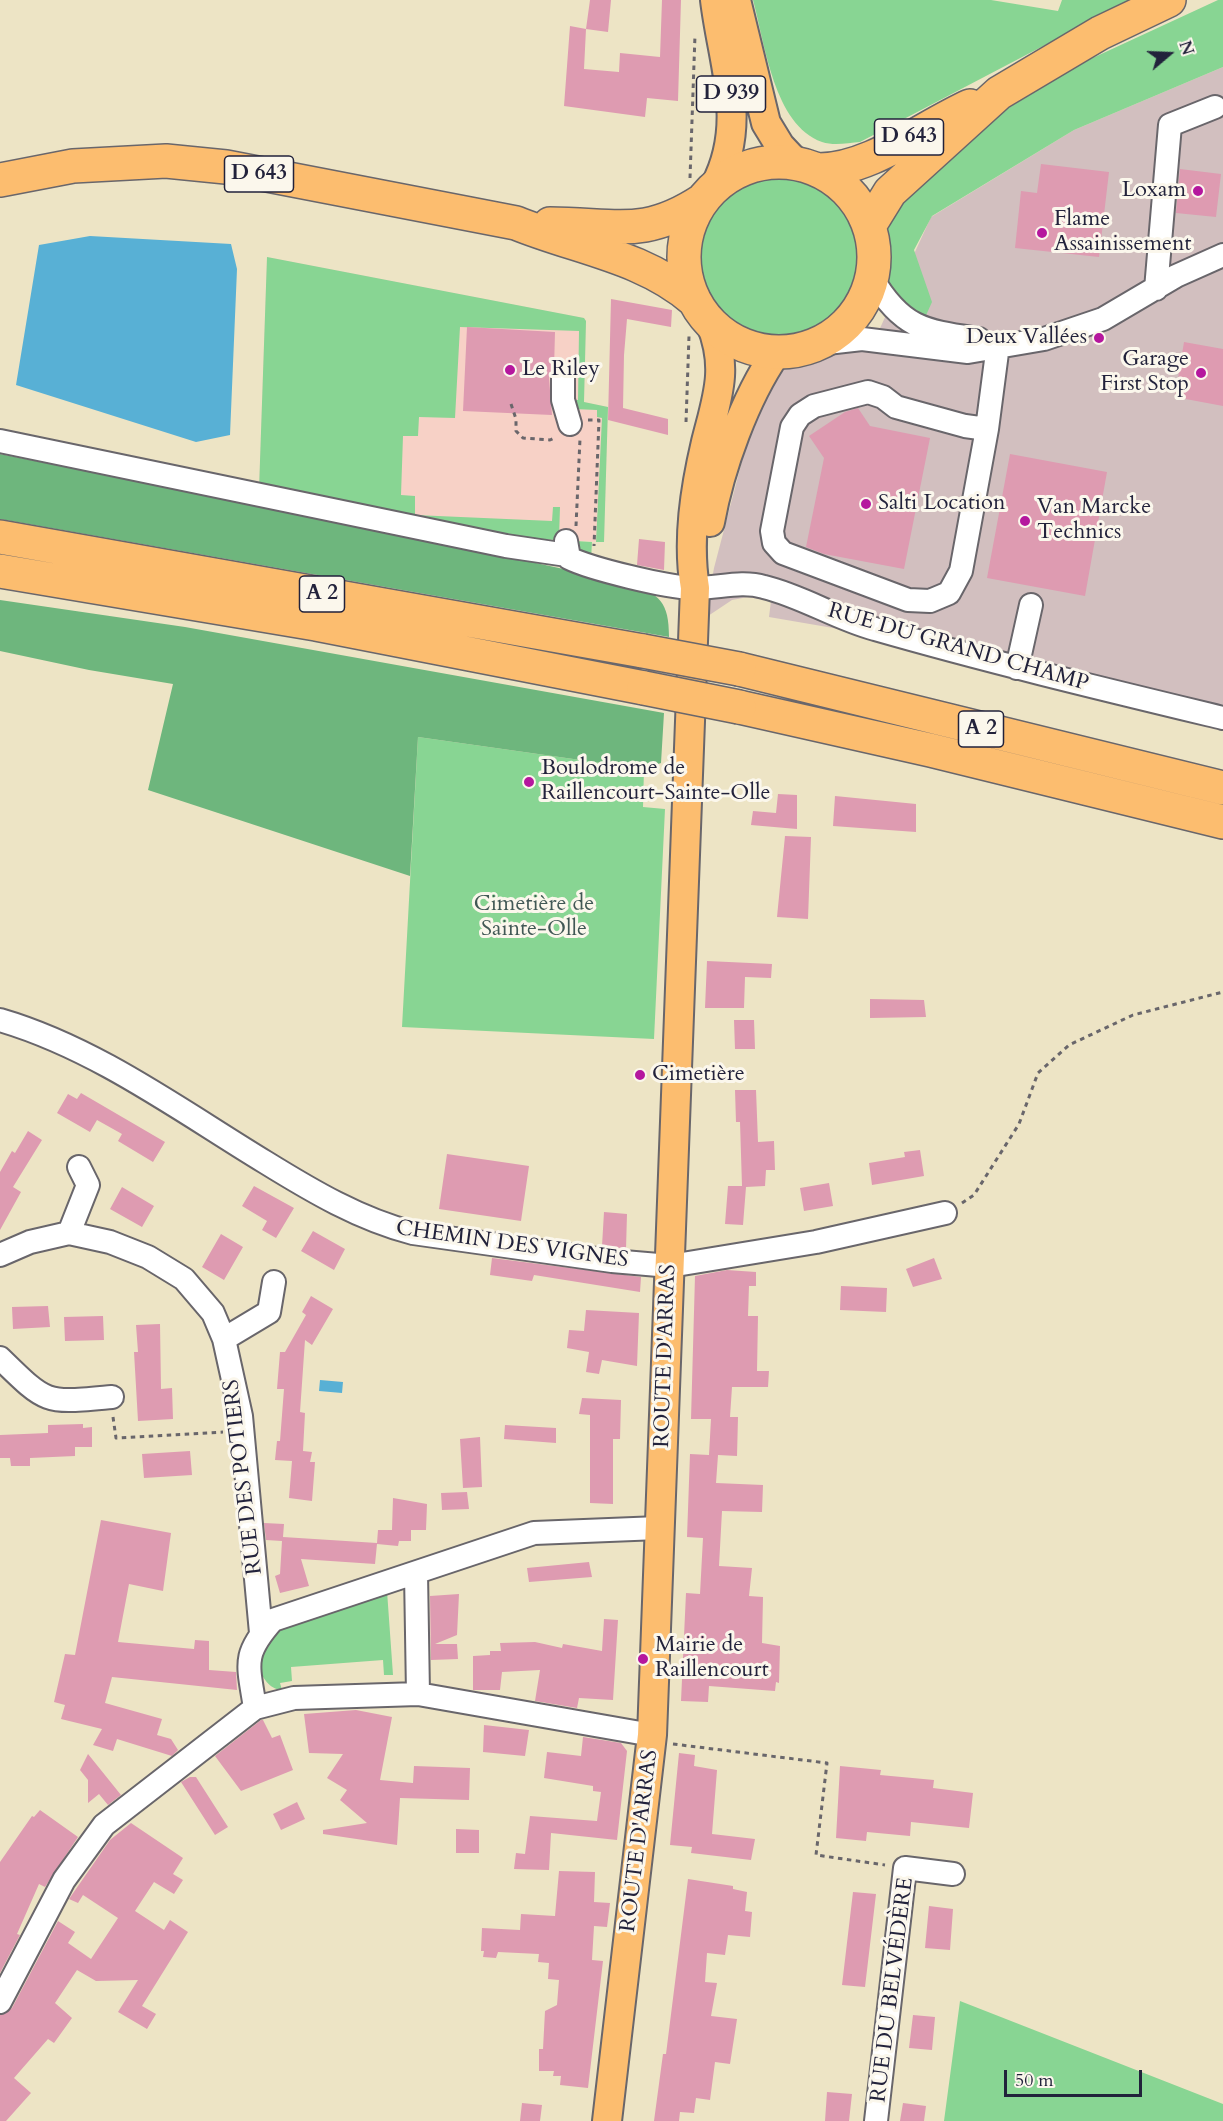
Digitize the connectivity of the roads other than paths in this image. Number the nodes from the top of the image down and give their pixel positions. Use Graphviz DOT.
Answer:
graph roads {
  1 [pos="716,0"];
  2 [pos="736,0"];
  3 [pos="1169,0"];
  4 [pos="999,93"];
  5 [pos="1215,107"];
  6 [pos="807,166"];
  7 [pos="0,180"];
  8 [pos="709,193"];
  9 [pos="516,223"];
  10 [pos="869,226"];
  11 [pos="1223,255"];
  12 [pos="872,279"];
  13 [pos="1156,289"];
  14 [pos="703,312"];
  15 [pos="818,344"];
  16 [pos="998,345"];
  17 [pos="776,353"];
  18 [pos="563,378"];
  19 [pos="573,421"];
  20 [pos="987,429"];
  21 [pos="0,441"];
  22 [pos="0,537"];
  23 [pos="0,571"];
  24 [pos="695,588"];
  25 [pos="908,600"];
  26 [pos="1031,605"];
  27 [pos="891,634"];
  28 [pos="1017,668"];
  29 [pos="1223,718"];
  30 [pos="1223,788"];
  31 [pos="1223,822"];
  32 [pos="0,1020"];
  33 [pos="79,1167"];
  34 [pos="945,1213"];
  35 [pos="69,1233"];
  36 [pos="0,1255"];
  37 [pos="670,1266"];
  38 [pos="274,1282"];
  39 [pos="224,1339"];
  40 [pos="0,1358"];
  41 [pos="111,1397"];
  42 [pos="659,1528"];
  43 [pos="416,1573"];
  44 [pos="261,1634"];
  45 [pos="418,1694"];
  46 [pos="255,1708"];
  47 [pos="652,1735"];
  48 [pos="953,1874"];
  49 [pos="0,2002"];
  50 [pos="607,2121"];
  51 [pos="876,2121"];
  1 -- 8 [label="main road, D 939"];
  2 -- 6 [label="main road, D 939"];
  3 -- 4 [label="highway, D 643"];
  4 -- 6 [label="highway, D 643"];
  4 -- 10 [label="highway, D 643"];
  5 -- 13 [label="street"];
  6 -- 8 [label="highway"];
  6 -- 10 [label="highway"];
  7 -- 9 [label="highway, D 643"];
  8 -- 9 [label="highway, D 643"];
  8 -- 14 [label="highway"];
  9 -- 14 [label="highway, D 643"];
  10 -- 12 [label="highway"];
  11 -- 13 [label="street"];
  12 -- 15 [label="highway"];
  12 -- 16 [label="street"];
  13 -- 16 [label="street"];
  14 -- 17 [label="highway"];
  14 -- 24 [label="main road"];
  15 -- 16 [label="street"];
  15 -- 17 [label="highway"];
  16 -- 20 [label="street"];
  17 -- 24 [label="main road"];
  18 -- 19 [label="street"];
  20 -- 25 [label="street"];
  20 -- 25 [label="street"];
  21 -- 24 [label="street, RUE DU GRAND CHAMP"];
  22 -- 30 [label="highway, A 2, bridge"];
  23 -- 31 [label="highway, A 2, bridge"];
  24 -- 27 [label="street, RUE DU GRAND CHAMP"];
  24 -- 37 [label="main road, ROUTE D'ARRAS"];
  25 -- 27 [label="street"];
  26 -- 28 [label="street"];
  27 -- 28 [label="street, RUE DU GRAND CHAMP"];
  28 -- 29 [label="street, RUE DU GRAND CHAMP"];
  32 -- 37 [label="street, CHEMIN DES VIGNES"];
  33 -- 35 [label="street"];
  34 -- 37 [label="street, CHEMIN DES VIGNES"];
  35 -- 36 [label="street, RUE DES POTIERS"];
  35 -- 39 [label="street, RUE DES POTIERS"];
  37 -- 42 [label="main road, ROUTE D'ARRAS"];
  38 -- 39 [label="street"];
  39 -- 44 [label="street, RUE DES POTIERS"];
  40 -- 41 [label="street"];
  42 -- 43 [label="street"];
  42 -- 47 [label="main road, ROUTE D'ARRAS"];
  43 -- 44 [label="street"];
  43 -- 45 [label="street"];
  44 -- 46 [label="street"];
  45 -- 46 [label="street"];
  45 -- 47 [label="street"];
  46 -- 49 [label="street"];
  47 -- 50 [label="main road, ROUTE D'ARRAS"];
  48 -- 51 [label="street, RUE DU BELVÉDÈRE"];
}
